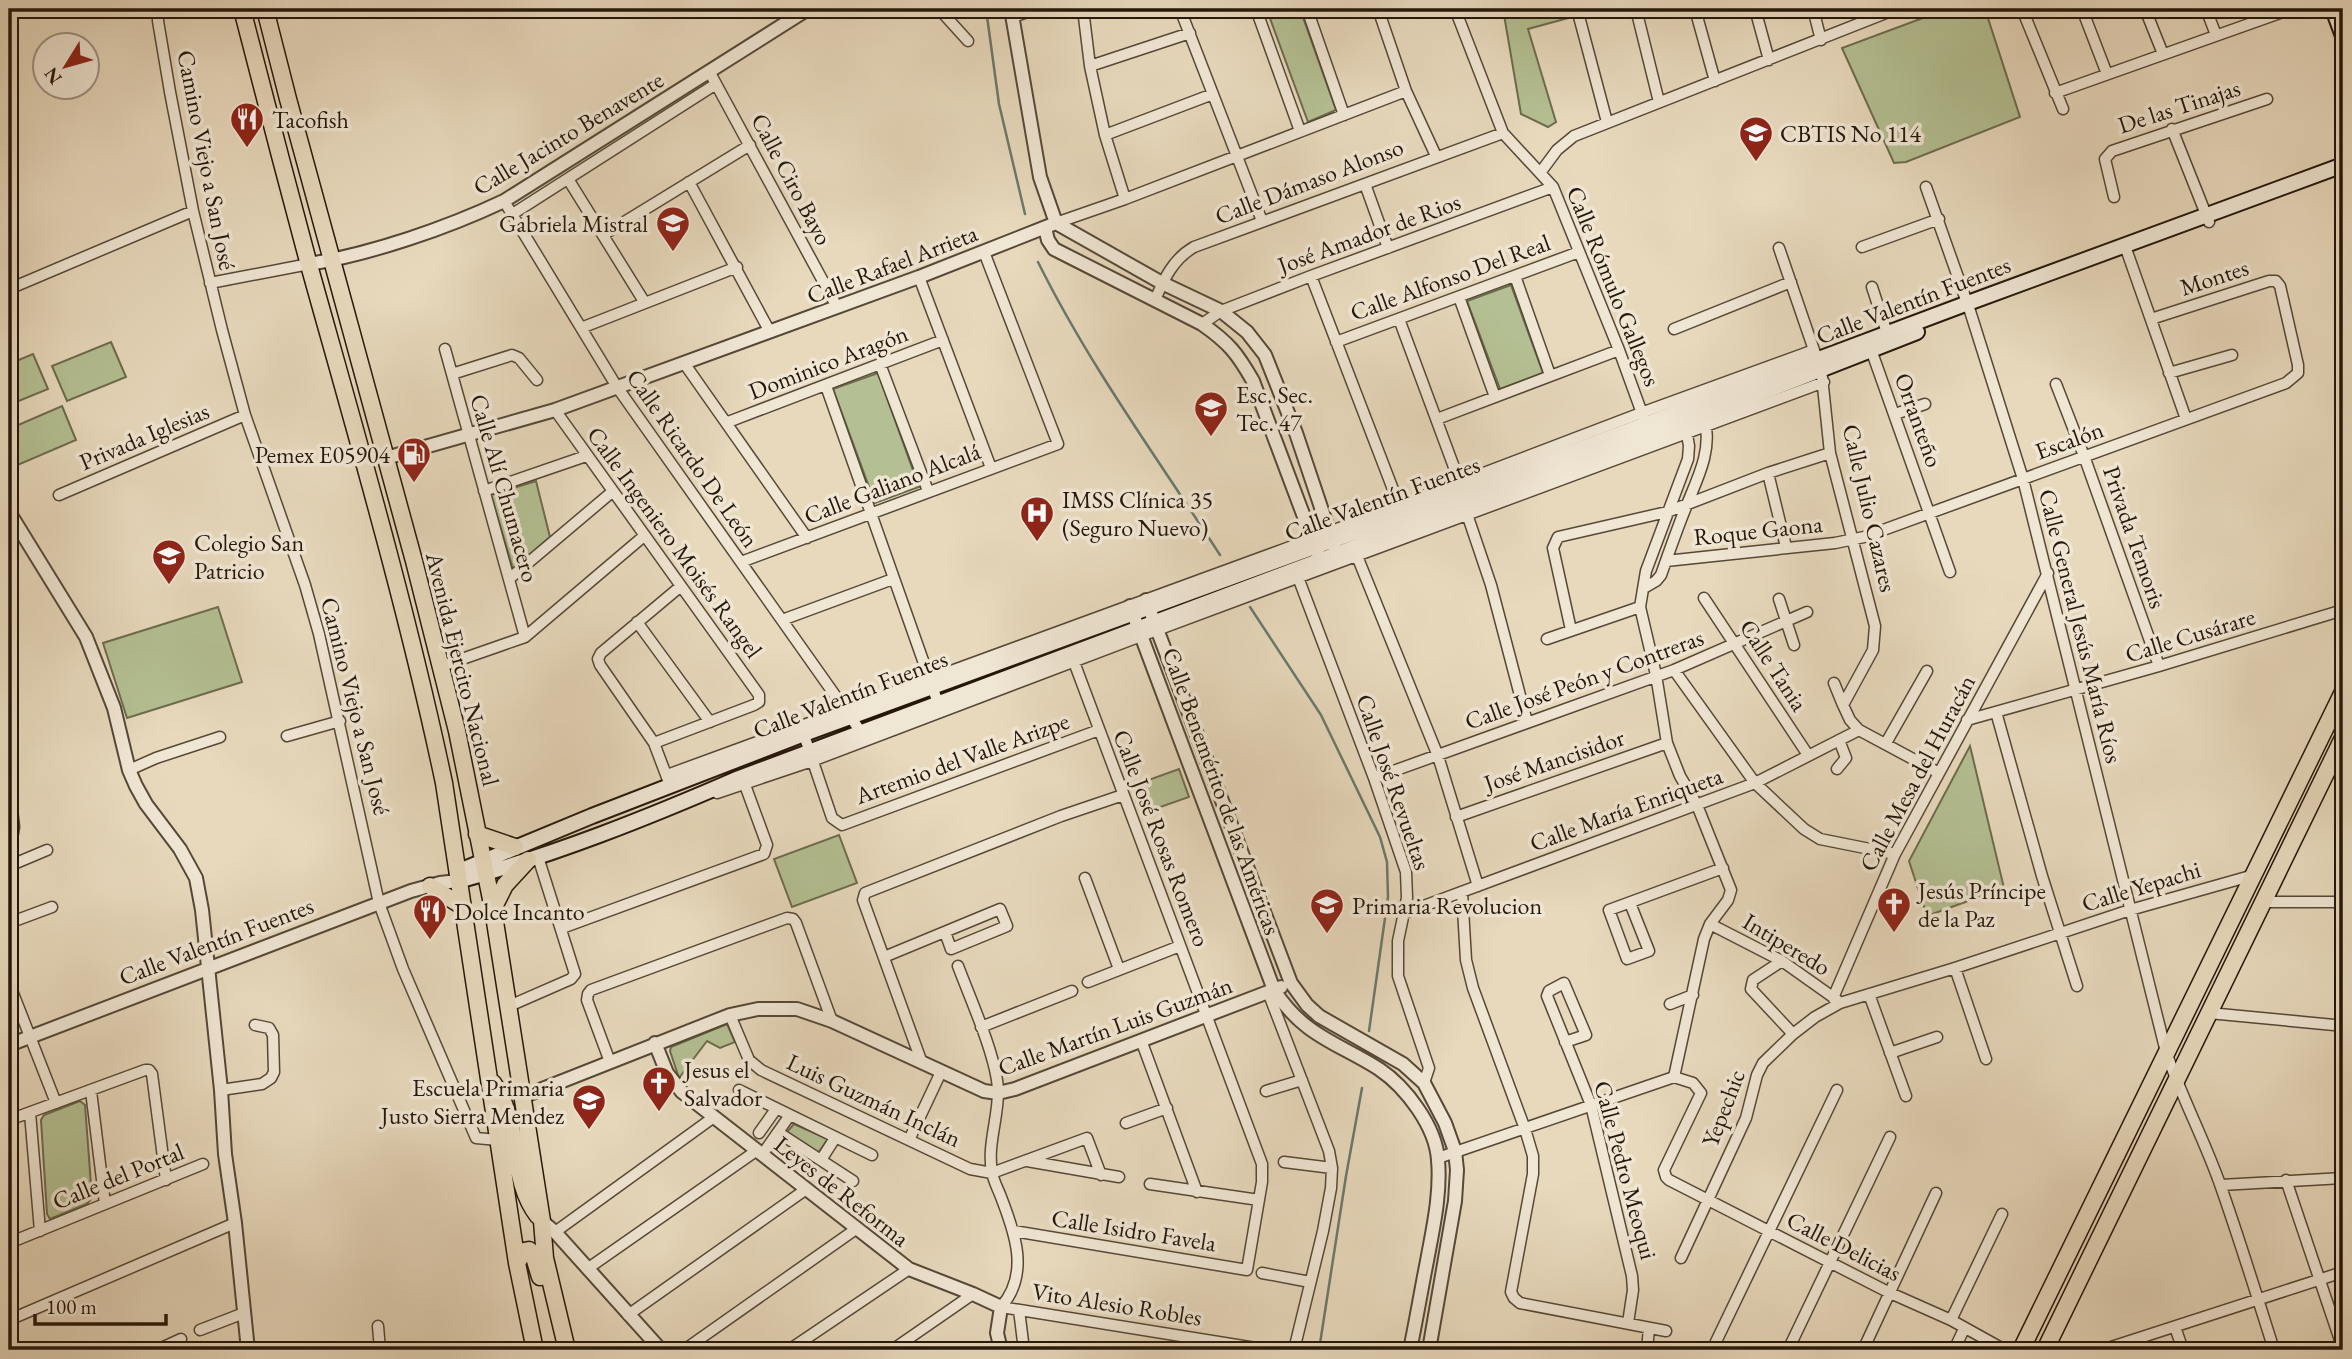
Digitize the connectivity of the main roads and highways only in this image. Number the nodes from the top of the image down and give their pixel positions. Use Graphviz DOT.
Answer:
graph roads {
  1 [pos="242,9"];
  2 [pos="265,9"];
  3 [pos="2333,9"];
  4 [pos="2343,36"];
  5 [pos="2343,165"];
  6 [pos="2343,174"];
  7 [pos="2208,219"];
  8 [pos="1969,307"];
  9 [pos="1870,345"];
  10 [pos="1136,621"];
  11 [pos="999,680"];
  12 [pos="1019,683"];
  13 [pos="2343,692"];
  14 [pos="433,733"];
  15 [pos="2343,738"];
  16 [pos="468,778"];
  17 [pos="609,810"];
  18 [pos="617,829"];
  19 [pos="477,834"];
  20 [pos="515,847"];
  21 [pos="533,858"];
  22 [pos="484,867"];
  23 [pos="457,876"];
  24 [pos="435,884"];
  25 [pos="462,906"];
  26 [pos="493,909"];
  27 [pos="477,997"];
  28 [pos="506,1001"];
  29 [pos="488,1075"];
  30 [pos="542,1221"];
  31 [pos="517,1263"];
  32 [pos="556,1307"];
  33 [pos="535,1350"];
  34 [pos="567,1350"];
  35 [pos="2021,1350"];
  36 [pos="2045,1350"];
  1 -- 14 [label="main road, Avenida Ejercito Nacional"];
  2 -- 16 [label="main road, Avenida Ejercito Nacional"];
  3 -- 4 [label="main road"];
  5 -- 7 [label="main road, Calle Valentín Fuentes"];
  6 -- 7 [label="main road, Calle Valentín Fuentes"];
  7 -- 8 [label="main road, Calle Valentín Fuentes"];
  8 -- 9 [label="main road, Calle Valentín Fuentes"];
  8 -- 9 [label="main road, Calle Valentín Fuentes"];
  9 -- 10 [label="main road, Calle Valentín Fuentes"];
  10 -- 11 [label="main road, Calle Valentín Fuentes"];
  10 -- 17 [label="main road, Calle Valentín Fuentes"];
  11 -- 12 [label="main road"];
  11 -- 18 [label="main road, Calle Valentín Fuentes"];
  13 -- 35 [label="main road"];
  14 -- 16 [label="main road"];
  14 -- 23 [label="main road, Avenida Ejercito Nacional"];
  15 -- 36 [label="main road"];
  16 -- 19 [label="main road, Avenida Ejercito Nacional"];
  17 -- 18 [label="main road"];
  17 -- 20 [label="main road, Calle Valentín Fuentes"];
  18 -- 21 [label="main road, Calle Valentín Fuentes"];
  19 -- 20 [label="main road"];
  19 -- 22 [label="main road, Avenida Ejercito Nacional"];
  20 -- 22 [label="main road, Calle Valentín Fuentes"];
  21 -- 22 [label="main road, Calle Valentín Fuentes"];
  21 -- 26 [label="main road"];
  22 -- 23 [label="main road, Calle Valentín Fuentes"];
  22 -- 26 [label="main road, Avenida Ejercito Nacional"];
  23 -- 25 [label="main road, Avenida Ejercito Nacional"];
  24 -- 25 [label="main road"];
  25 -- 27 [label="main road, Avenida Ejercito Nacional"];
  26 -- 28 [label="main road, Avenida Ejercito Nacional"];
  27 -- 28 [label="main road"];
  27 -- 29 [label="main road, Avenida Ejercito Nacional"];
  28 -- 30 [label="main road, Avenida Ejercito Nacional"];
  29 -- 30 [label="main road"];
  29 -- 31 [label="main road, Avenida Ejercito Nacional"];
  30 -- 32 [label="main road, Avenida Ejercito Nacional"];
  31 -- 32 [label="main road"];
  31 -- 33 [label="main road, Avenida Ejercito Nacional"];
  32 -- 34 [label="main road, Avenida Ejercito Nacional"];
}
